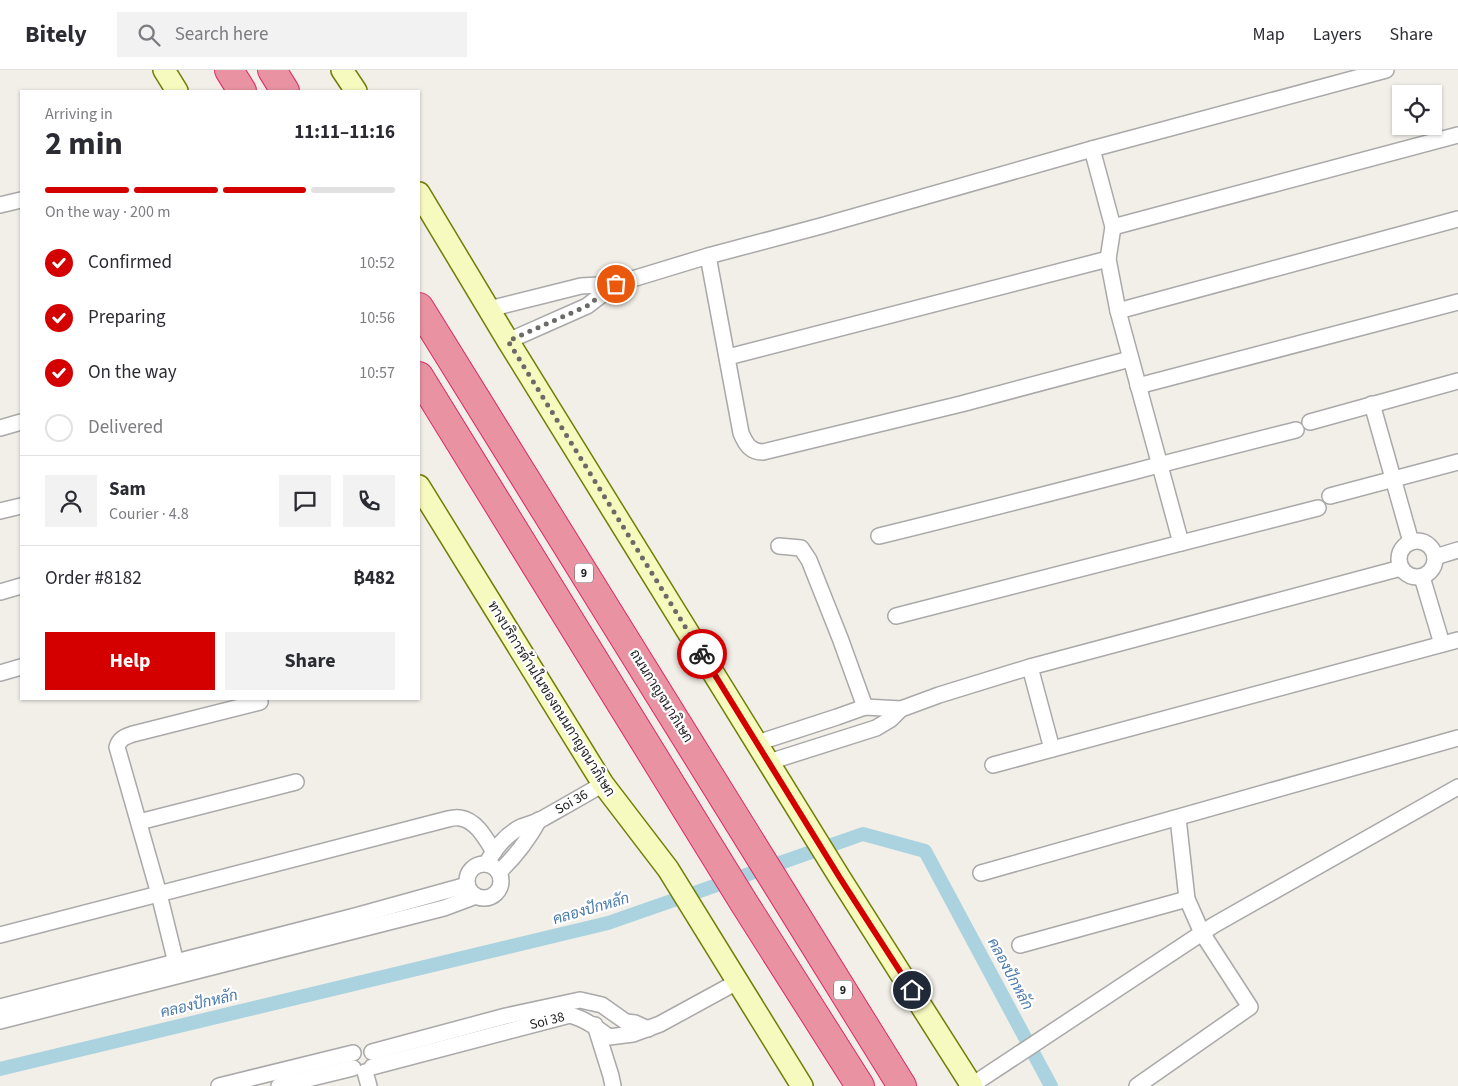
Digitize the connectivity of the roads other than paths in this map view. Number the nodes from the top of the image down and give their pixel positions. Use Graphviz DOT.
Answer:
graph roads {
  1 [pos="164,70"];
  2 [pos="229,70"];
  3 [pos="272,70"];
  4 [pos="342,70"];
  5 [pos="1386,70"];
  6 [pos="176,90"];
  7 [pos="241,90"];
  8 [pos="284,90"];
  9 [pos="355,90"];
  10 [pos="1458,135"];
  11 [pos="1092,149"];
  12 [pos="420,195"];
  13 [pos="20,200"];
  14 [pos="0,205"];
  15 [pos="1458,219"];
  16 [pos="1113,227"];
  17 [pos="708,256"];
  18 [pos="1108,259"];
  19 [pos="616,284"];
  20 [pos="1458,302"];
  21 [pos="420,308"];
  22 [pos="489,309"];
  23 [pos="1118,311"];
  24 [pos="508,341"];
  25 [pos="728,357"];
  26 [pos="1130,359"];
  27 [pos="420,378"];
  28 [pos="1458,381"];
  29 [pos="1138,386"];
  30 [pos="1372,404"];
  31 [pos="20,422"];
  32 [pos="1310,422"];
  33 [pos="0,428"];
  34 [pos="1296,430"];
  35 [pos="1458,462"];
  36 [pos="1159,464"];
  37 [pos="1393,480"];
  38 [pos="420,488"];
  39 [pos="1330,496"];
  40 [pos="20,506"];
  41 [pos="1318,508"];
  42 [pos="0,511"];
  43 [pos="879,536"];
  44 [pos="1411,542"];
  45 [pos="1181,543"];
  46 [pos="779,546"];
  47 [pos="1458,550"];
  48 [pos="1435,557"];
  49 [pos="1401,568"];
  50 [pos="1422,577"];
  51 [pos="20,586"];
  52 [pos="0,592"];
  53 [pos="896,616"];
  54 [pos="1458,640"];
  55 [pos="1442,644"];
  56 [pos="20,666"];
  57 [pos="1030,667"];
  58 [pos="0,673"];
  59 [pos="260,702"];
  60 [pos="865,707"];
  61 [pos="901,709"];
  62 [pos="837,718"];
  63 [pos="845,738"];
  64 [pos="1458,738"];
  65 [pos="757,743"];
  66 [pos="1052,748"];
  67 [pos="769,762"];
  68 [pos="993,765"];
  69 [pos="296,782"];
  70 [pos="603,784"];
  71 [pos="1458,787"];
  72 [pos="1178,818"];
  73 [pos="539,820"];
  74 [pos="139,822"];
  75 [pos="493,862"];
  76 [pos="981,873"];
  77 [pos="472,891"];
  78 [pos="159,894"];
  79 [pos="1187,899"];
  80 [pos="1202,933"];
  81 [pos="0,934"];
  82 [pos="1020,945"];
  83 [pos="178,968"];
  84 [pos="737,982"];
  85 [pos="602,1005"];
  86 [pos="0,1007"];
  87 [pos="569,1009"];
  88 [pos="0,1021"];
  89 [pos="595,1026"];
  90 [pos="648,1029"];
  91 [pos="364,1066"];
  92 [pos="972,1085"];
  93 [pos="219,1086"];
  94 [pos="279,1086"];
  95 [pos="613,1086"];
  96 [pos="802,1086"];
  97 [pos="860,1086"];
  98 [pos="902,1086"];
  99 [pos="1137,1086"];
  1 -- 6 [label="main road"];
  2 -- 7 [label="highway"];
  3 -- 8 [label="highway"];
  4 -- 9 [label="main road"];
  5 -- 11 [label="street"];
  10 -- 16 [label="street"];
  11 -- 16 [label="street"];
  11 -- 17 [label="street"];
  12 -- 22 [label="main road"];
  13 -- 14 [label="street"];
  15 -- 23 [label="street"];
  16 -- 18 [label="street"];
  17 -- 19 [label="street"];
  17 -- 25 [label="street"];
  18 -- 23 [label="street"];
  18 -- 25 [label="street"];
  19 -- 22 [label="street"];
  19 -- 24 [label="street"];
  20 -- 29 [label="street"];
  21 -- 98 [label="highway, ถนนกาญจนาภิเษก / 9"];
  22 -- 24 [label="main road"];
  23 -- 26 [label="street"];
  24 -- 65 [label="main road"];
  25 -- 26 [label="street"];
  26 -- 29 [label="street"];
  27 -- 97 [label="highway"];
  28 -- 30 [label="street"];
  29 -- 36 [label="street"];
  30 -- 32 [label="street"];
  30 -- 37 [label="street"];
  31 -- 33 [label="street"];
  34 -- 36 [label="street"];
  35 -- 37 [label="street"];
  36 -- 43 [label="street"];
  36 -- 45 [label="street"];
  37 -- 39 [label="street"];
  37 -- 44 [label="street"];
  38 -- 70 [label="main road, ทางบริการด้านในของถนนกาญจนาภิเษก"];
  40 -- 42 [label="street"];
  41 -- 45 [label="street"];
  44 -- 48 [label="street"];
  44 -- 49 [label="street"];
  45 -- 53 [label="street"];
  46 -- 60 [label="street"];
  47 -- 48 [label="street"];
  48 -- 50 [label="street"];
  49 -- 50 [label="street"];
  49 -- 57 [label="street"];
  50 -- 55 [label="street"];
  51 -- 52 [label="street"];
  54 -- 55 [label="street"];
  55 -- 66 [label="street"];
  56 -- 58 [label="street"];
  57 -- 61 [label="street"];
  57 -- 66 [label="street"];
  59 -- 74 [label="street"];
  60 -- 61 [label="street"];
  60 -- 62 [label="street"];
  61 -- 63 [label="street"];
  62 -- 63 [label="street"];
  62 -- 65 [label="street"];
  63 -- 67 [label="street"];
  64 -- 72 [label="street"];
  65 -- 67 [label="main road"];
  66 -- 68 [label="street"];
  67 -- 92 [label="main road"];
  69 -- 74 [label="street"];
  70 -- 73 [label="street, Soi 36"];
  70 -- 84 [label="main road, ทางบริการด้านในของถนนกาญจนาภิเษก"];
  71 -- 80 [label="street"];
  72 -- 76 [label="street"];
  72 -- 79 [label="street"];
  73 -- 75 [label="street, Soi 36"];
  73 -- 75 [label="street"];
  74 -- 78 [label="street"];
  75 -- 77 [label="street"];
  75 -- 77 [label="street"];
  75 -- 78 [label="street"];
  77 -- 83 [label="street"];
  78 -- 81 [label="street"];
  78 -- 83 [label="street"];
  79 -- 80 [label="street"];
  79 -- 82 [label="street"];
  80 -- 92 [label="street"];
  80 -- 99 [label="street"];
  83 -- 86 [label="street"];
  83 -- 88 [label="street"];
  84 -- 90 [label="street, Soi 38"];
  84 -- 96 [label="main road, ทางบริการด้านในของถนนกาญจนาภิเษก"];
  85 -- 87 [label="street"];
  85 -- 89 [label="street"];
  85 -- 90 [label="street"];
  87 -- 89 [label="street, Soi 38"];
  87 -- 91 [label="street, Soi 38"];
  89 -- 90 [label="street, Soi 38"];
  89 -- 95 [label="street"];
  91 -- 93 [label="street"];
  91 -- 94 [label="street"];
}
